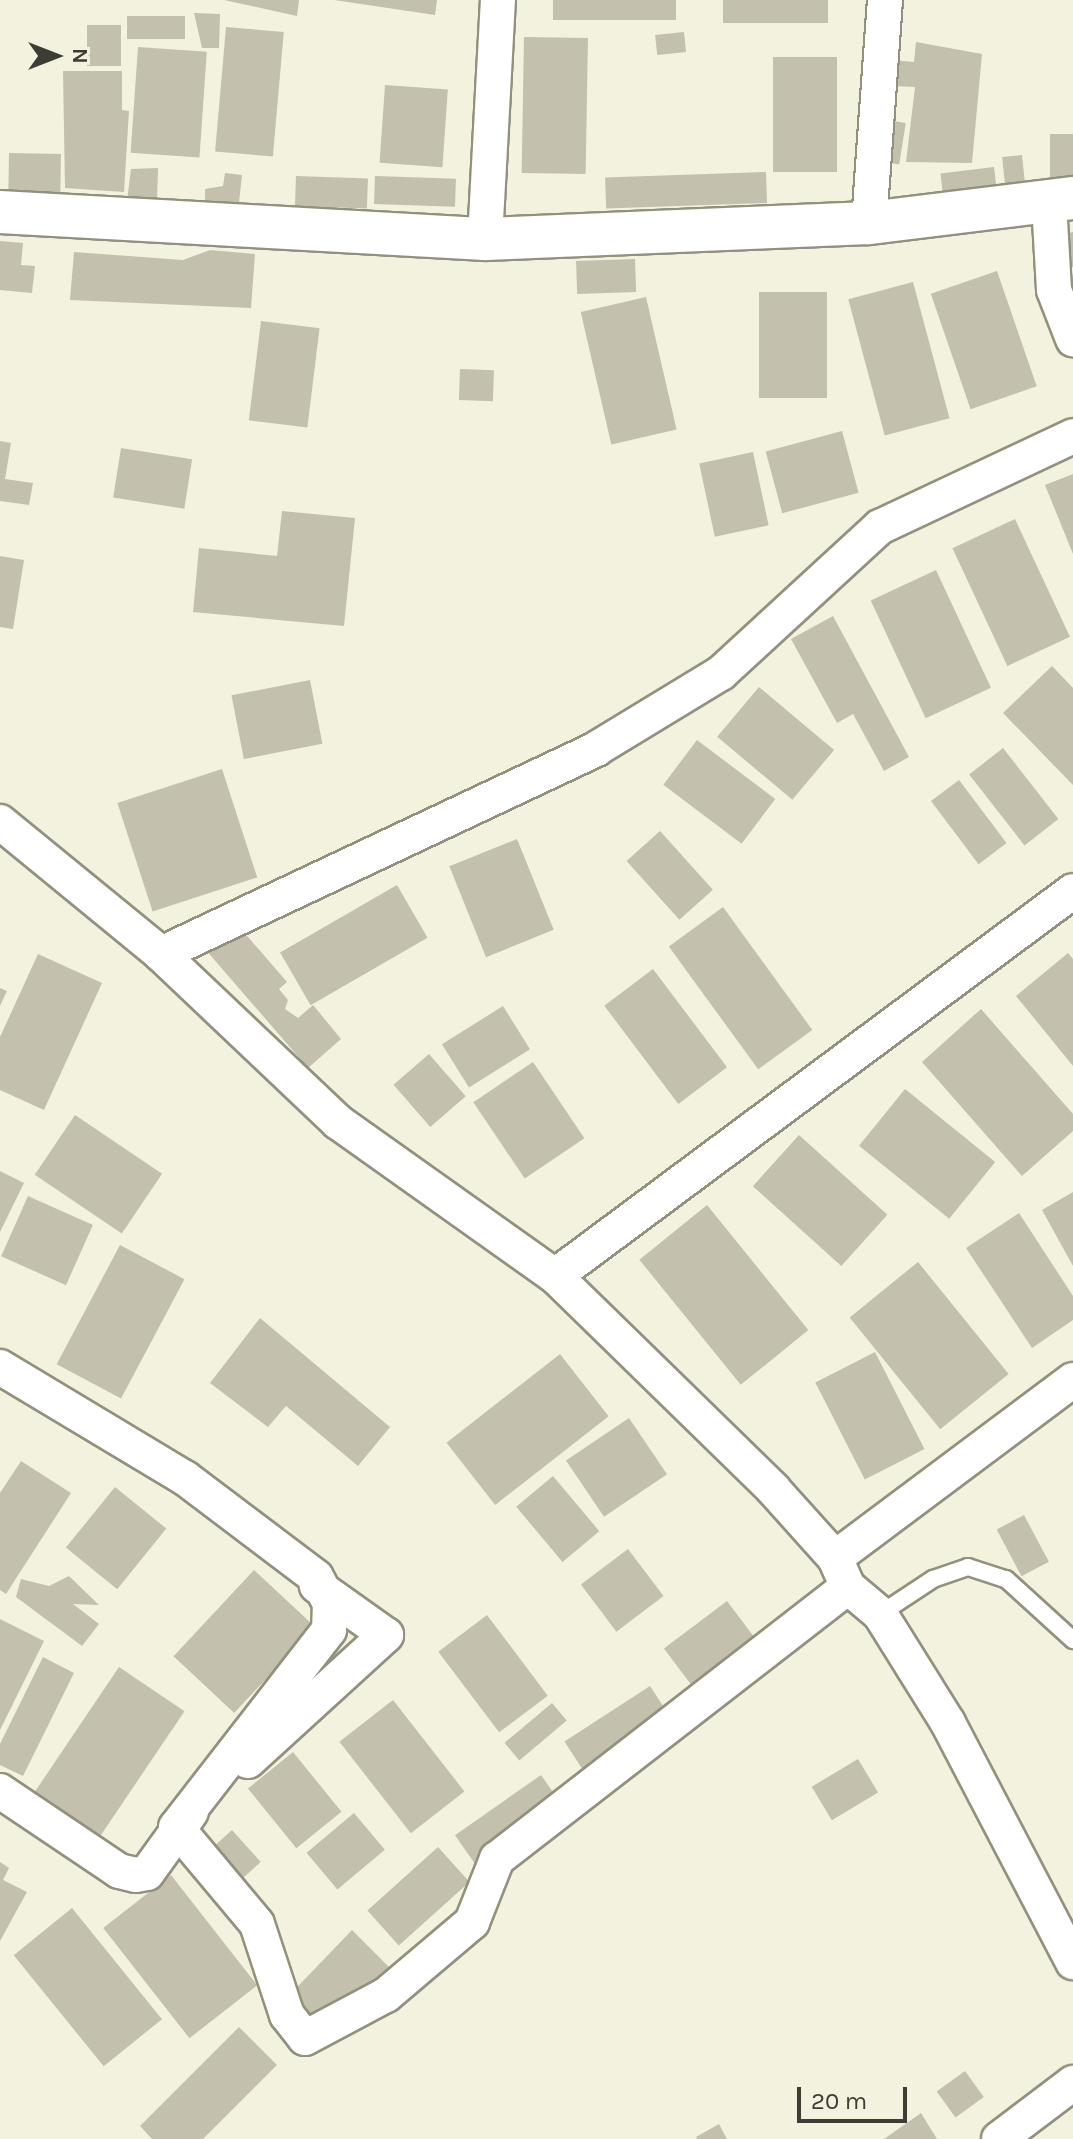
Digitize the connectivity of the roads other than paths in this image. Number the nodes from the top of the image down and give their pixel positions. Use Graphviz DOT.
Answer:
graph roads {
  1 [pos="498,0"];
  2 [pos="885,0"];
  3 [pos="1061,200"];
  4 [pos="0,212"];
  5 [pos="869,223"];
  6 [pos="485,239"];
  7 [pos="1073,339"];
  8 [pos="1073,436"];
  9 [pos="0,822"];
  10 [pos="1073,891"];
  11 [pos="161,954"];
  12 [pos="555,1276"];
  13 [pos="0,1367"];
  14 [pos="1073,1380"];
  15 [pos="0,1386"];
  16 [pos="842,1573"];
  17 [pos="880,1614"];
  18 [pos="1073,1640"];
  19 [pos="0,1791"];
  20 [pos="176,1827"];
  21 [pos="1073,1962"];
  22 [pos="1073,2083"];
  23 [pos="999,2139"];
  1 -- 6 [label="street"];
  2 -- 5 [label="street"];
  3 -- 5 [label="street"];
  3 -- 7 [label="street"];
  4 -- 6 [label="street"];
  5 -- 6 [label="street"];
  8 -- 11 [label="street"];
  9 -- 11 [label="street"];
  10 -- 12 [label="street"];
  11 -- 12 [label="street"];
  12 -- 16 [label="street"];
  13 -- 20 [label="street"];
  14 -- 16 [label="street"];
  15 -- 20 [label="street"];
  16 -- 17 [label="street"];
  16 -- 20 [label="street"];
  17 -- 18 [label="lane"];
  17 -- 21 [label="street"];
  19 -- 20 [label="street"];
  22 -- 23 [label="street"];
}
